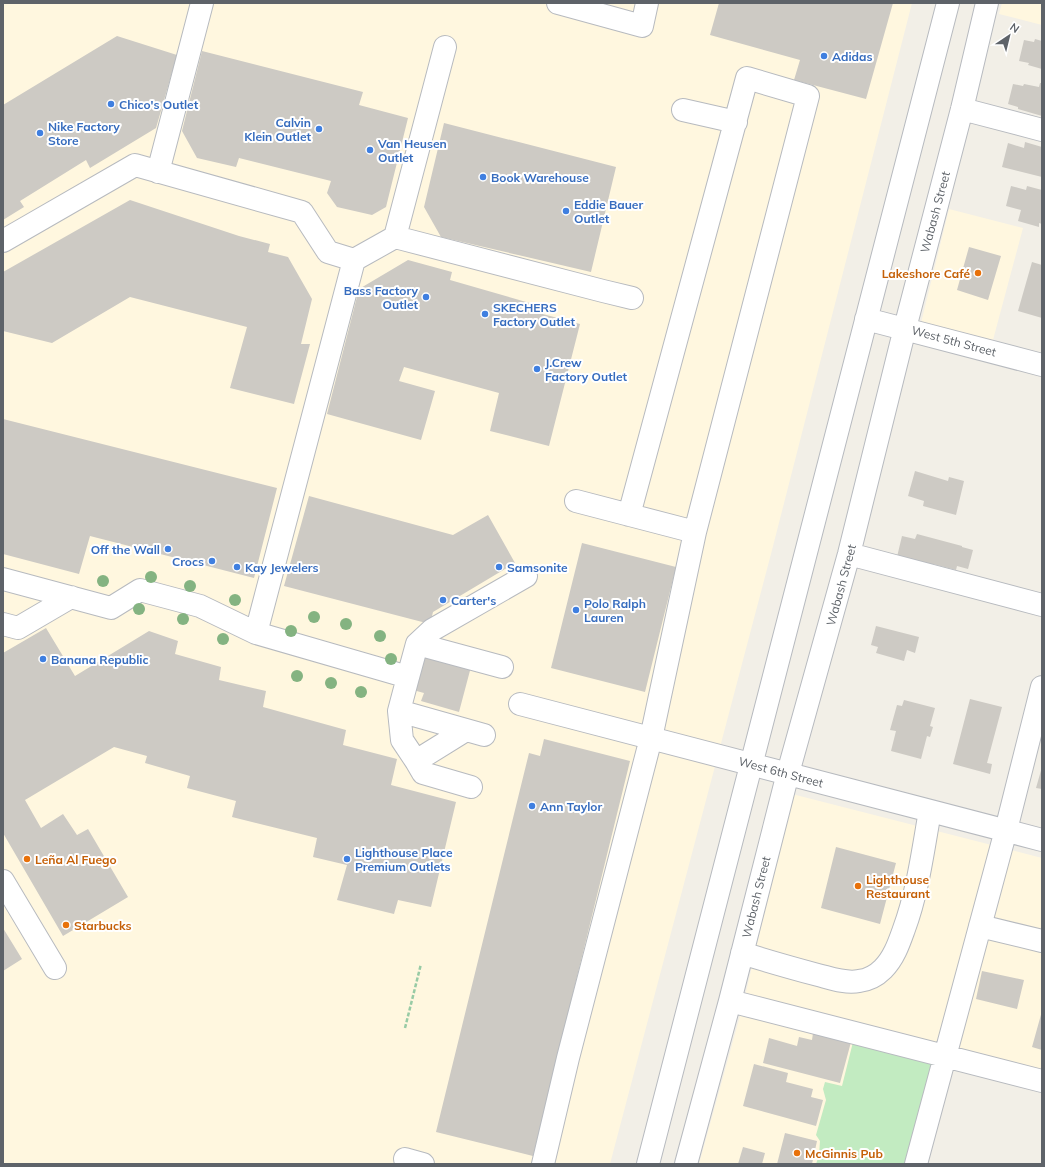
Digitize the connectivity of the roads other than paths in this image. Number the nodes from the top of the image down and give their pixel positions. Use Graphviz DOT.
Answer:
graph roads {
  1 [pos="202,3"];
  2 [pos="558,3"];
  3 [pos="647,3"];
  4 [pos="948,3"];
  5 [pos="988,3"];
  6 [pos="445,47"];
  7 [pos="962,109"];
  8 [pos="683,110"];
  9 [pos="736,122"];
  10 [pos="1042,130"];
  11 [pos="158,172"];
  12 [pos="395,237"];
  13 [pos="3,241"];
  14 [pos="354,260"];
  15 [pos="632,298"];
  16 [pos="866,318"];
  17 [pos="904,328"];
  18 [pos="1042,365"];
  19 [pos="576,501"];
  20 [pos="629,515"];
  21 [pos="696,532"];
  22 [pos="849,554"];
  23 [pos="526,576"];
  24 [pos="3,578"];
  25 [pos="71,597"];
  26 [pos="1042,605"];
  27 [pos="3,624"];
  28 [pos="256,633"];
  29 [pos="417,644"];
  30 [pos="502,667"];
  31 [pos="408,677"];
  32 [pos="1042,687"];
  33 [pos="520,704"];
  34 [pos="399,712"];
  35 [pos="651,738"];
  36 [pos="416,761"];
  37 [pos="752,764"];
  38 [pos="788,773"];
  39 [pos="471,787"];
  40 [pos="930,810"];
  41 [pos="1006,830"];
  42 [pos="1042,840"];
  43 [pos="3,881"];
  44 [pos="980,926"];
  45 [pos="1042,941"];
  46 [pos="742,953"];
  47 [pos="55,968"];
  48 [pos="730,1001"];
  49 [pos="945,1056"];
  50 [pos="1042,1081"];
  51 [pos="543,1164"];
  52 [pos="648,1164"];
  53 [pos="686,1164"];
  54 [pos="916,1164"];
  1 -- 11 [label="street"];
  2 -- 3 [label="street"];
  4 -- 16 [label="street"];
  5 -- 7 [label="street, Wabash Street"];
  6 -- 12 [label="street"];
  7 -- 10 [label="street"];
  7 -- 17 [label="street, Wabash Street"];
  8 -- 9 [label="street"];
  9 -- 20 [label="street"];
  9 -- 21 [label="street"];
  11 -- 13 [label="street"];
  11 -- 14 [label="street"];
  12 -- 14 [label="street"];
  12 -- 15 [label="street"];
  14 -- 28 [label="street"];
  16 -- 17 [label="street, West 5th Street"];
  16 -- 37 [label="street"];
  17 -- 18 [label="street, West 5th Street"];
  17 -- 22 [label="street, Wabash Street"];
  19 -- 20 [label="street"];
  20 -- 21 [label="street"];
  21 -- 35 [label="street"];
  22 -- 26 [label="street"];
  22 -- 38 [label="street, Wabash Street"];
  23 -- 29 [label="street"];
  24 -- 25 [label="street"];
  25 -- 27 [label="street"];
  25 -- 28 [label="street"];
  28 -- 31 [label="street"];
  29 -- 30 [label="street"];
  29 -- 31 [label="street"];
  31 -- 34 [label="street"];
  32 -- 41 [label="street"];
  33 -- 35 [label="street, West 6th Street"];
  34 -- 36 [label="street"];
  34 -- 36 [label="street"];
  35 -- 37 [label="street, West 6th Street"];
  35 -- 51 [label="street"];
  36 -- 39 [label="street"];
  37 -- 38 [label="street, West 6th Street"];
  37 -- 52 [label="street"];
  38 -- 40 [label="street, West 6th Street"];
  38 -- 46 [label="street, Wabash Street"];
  40 -- 41 [label="street, West 6th Street"];
  40 -- 46 [label="street"];
  41 -- 42 [label="street, West 6th Street"];
  41 -- 44 [label="street"];
  43 -- 47 [label="street"];
  44 -- 45 [label="street"];
  44 -- 49 [label="street"];
  46 -- 48 [label="street, Wabash Street"];
  48 -- 49 [label="street"];
  48 -- 53 [label="street, Wabash Street"];
  49 -- 50 [label="street"];
  49 -- 54 [label="street"];
}
